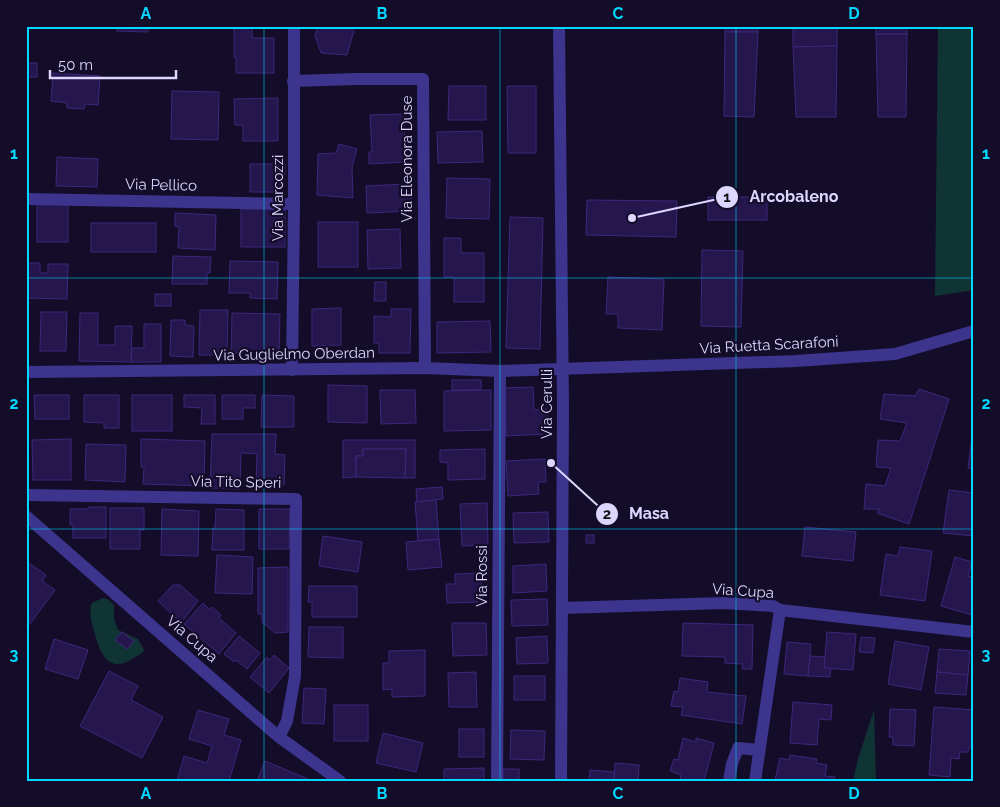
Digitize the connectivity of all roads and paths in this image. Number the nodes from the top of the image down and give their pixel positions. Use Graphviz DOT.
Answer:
graph roads {
  1 [pos="294,26"];
  2 [pos="559,26"];
  3 [pos="293,81"];
  4 [pos="26,199"];
  5 [pos="294,204"];
  6 [pos="974,331"];
  7 [pos="425,368"];
  8 [pos="563,369"];
  9 [pos="292,370"];
  10 [pos="500,371"];
  11 [pos="26,372"];
  12 [pos="26,495"];
  13 [pos="26,516"];
  14 [pos="562,608"];
  15 [pos="780,610"];
  16 [pos="974,632"];
  17 [pos="279,737"];
  18 [pos="759,750"];
  19 [pos="322,775"];
  20 [pos="340,781"];
  21 [pos="497,781"];
  22 [pos="561,781"];
  23 [pos="729,781"];
  24 [pos="755,781"];
  1 -- 3 [label="street, Via Marcozzi"];
  2 -- 8 [label="street, Via Cerulli"];
  3 -- 5 [label="street, Via Marcozzi"];
  3 -- 7 [label="street, Via Eleonora Duse"];
  4 -- 5 [label="street, Via Pellico"];
  5 -- 9 [label="street, Via Marcozzi"];
  6 -- 8 [label="street, Via Ruetta Scarafoni"];
  7 -- 9 [label="street, Via Guglielmo Oberdan"];
  7 -- 10 [label="street, Via Guglielmo Oberdan"];
  8 -- 10 [label="street, Via Guglielmo Oberdan"];
  8 -- 14 [label="street, Via Cerulli"];
  9 -- 11 [label="street, Via Guglielmo Oberdan"];
  10 -- 21 [label="street, Via Rossi"];
  12 -- 17 [label="street, Via Tito Speri"];
  13 -- 17 [label="street, Via Cupa"];
  14 -- 15 [label="street, Via Cupa"];
  14 -- 22 [label="street, Via Cerulli"];
  15 -- 16 [label="street"];
  15 -- 18 [label="street, Via Cupa"];
  17 -- 19 [label="street, Via Cupa"];
  18 -- 23 [label="street"];
  18 -- 24 [label="street, Via Cupa"];
  19 -- 20 [label="street, Via Cupa"];
}
